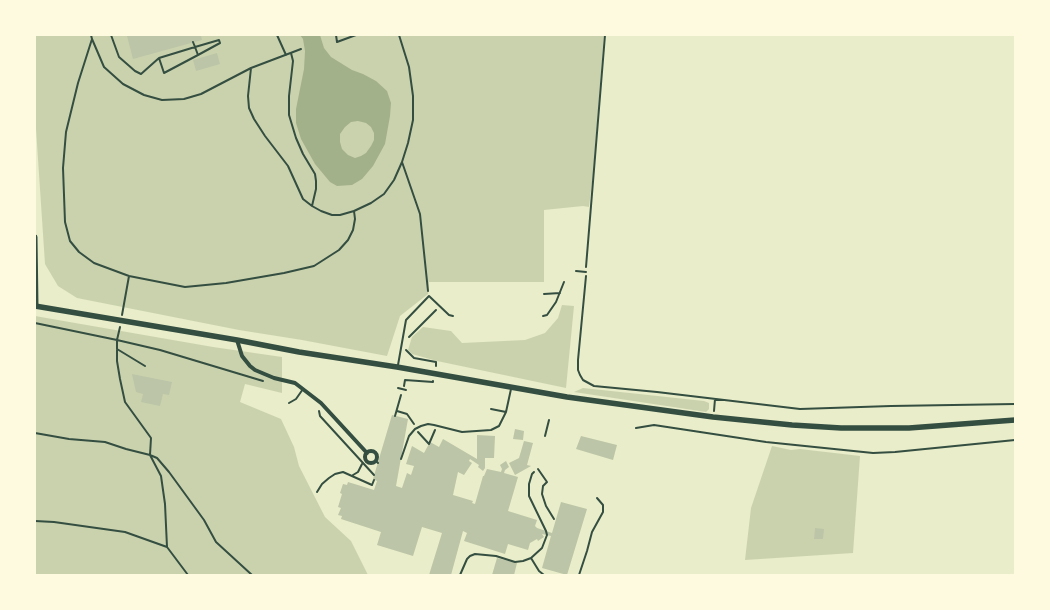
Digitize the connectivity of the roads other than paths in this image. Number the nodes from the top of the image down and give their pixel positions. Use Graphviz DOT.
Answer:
graph roads {
  1 [pos="35,237"];
  2 [pos="576,271"];
  3 [pos="586,272"];
  4 [pos="564,282"];
  5 [pos="560,293"];
  6 [pos="544,294"];
  7 [pos="35,306"];
  8 [pos="453,316"];
  9 [pos="543,316"];
  10 [pos="237,340"];
  11 [pos="397,367"];
  12 [pos="512,387"];
  13 [pos="398,388"];
  14 [pos="303,389"];
  15 [pos="404,390"];
  16 [pos="289,403"];
  17 [pos="492,409"];
  18 [pos="506,412"];
  19 [pos="549,420"];
  20 [pos="1015,420"];
  21 [pos="545,436"];
  22 [pos="367,453"];
  23 [pos="401,459"];
  24 [pos="538,469"];
  25 [pos="554,519"];
  1 -- 7 [label="street"];
  2 -- 3 [label="lane"];
  4 -- 5 [label="lane"];
  5 -- 6 [label="lane"];
  5 -- 9 [label="lane"];
  7 -- 10 [label="main road"];
  8 -- 11 [label="lane"];
  10 -- 11 [label="main road"];
  10 -- 14 [label="street"];
  11 -- 12 [label="main road"];
  12 -- 18 [label="lane"];
  12 -- 20 [label="main road"];
  13 -- 15 [label="lane"];
  14 -- 16 [label="lane"];
  14 -- 22 [label="street"];
  17 -- 18 [label="lane"];
  18 -- 23 [label="lane"];
  19 -- 21 [label="lane"];
  22 -- 22 [label="street"];
  24 -- 25 [label="lane"];
}
